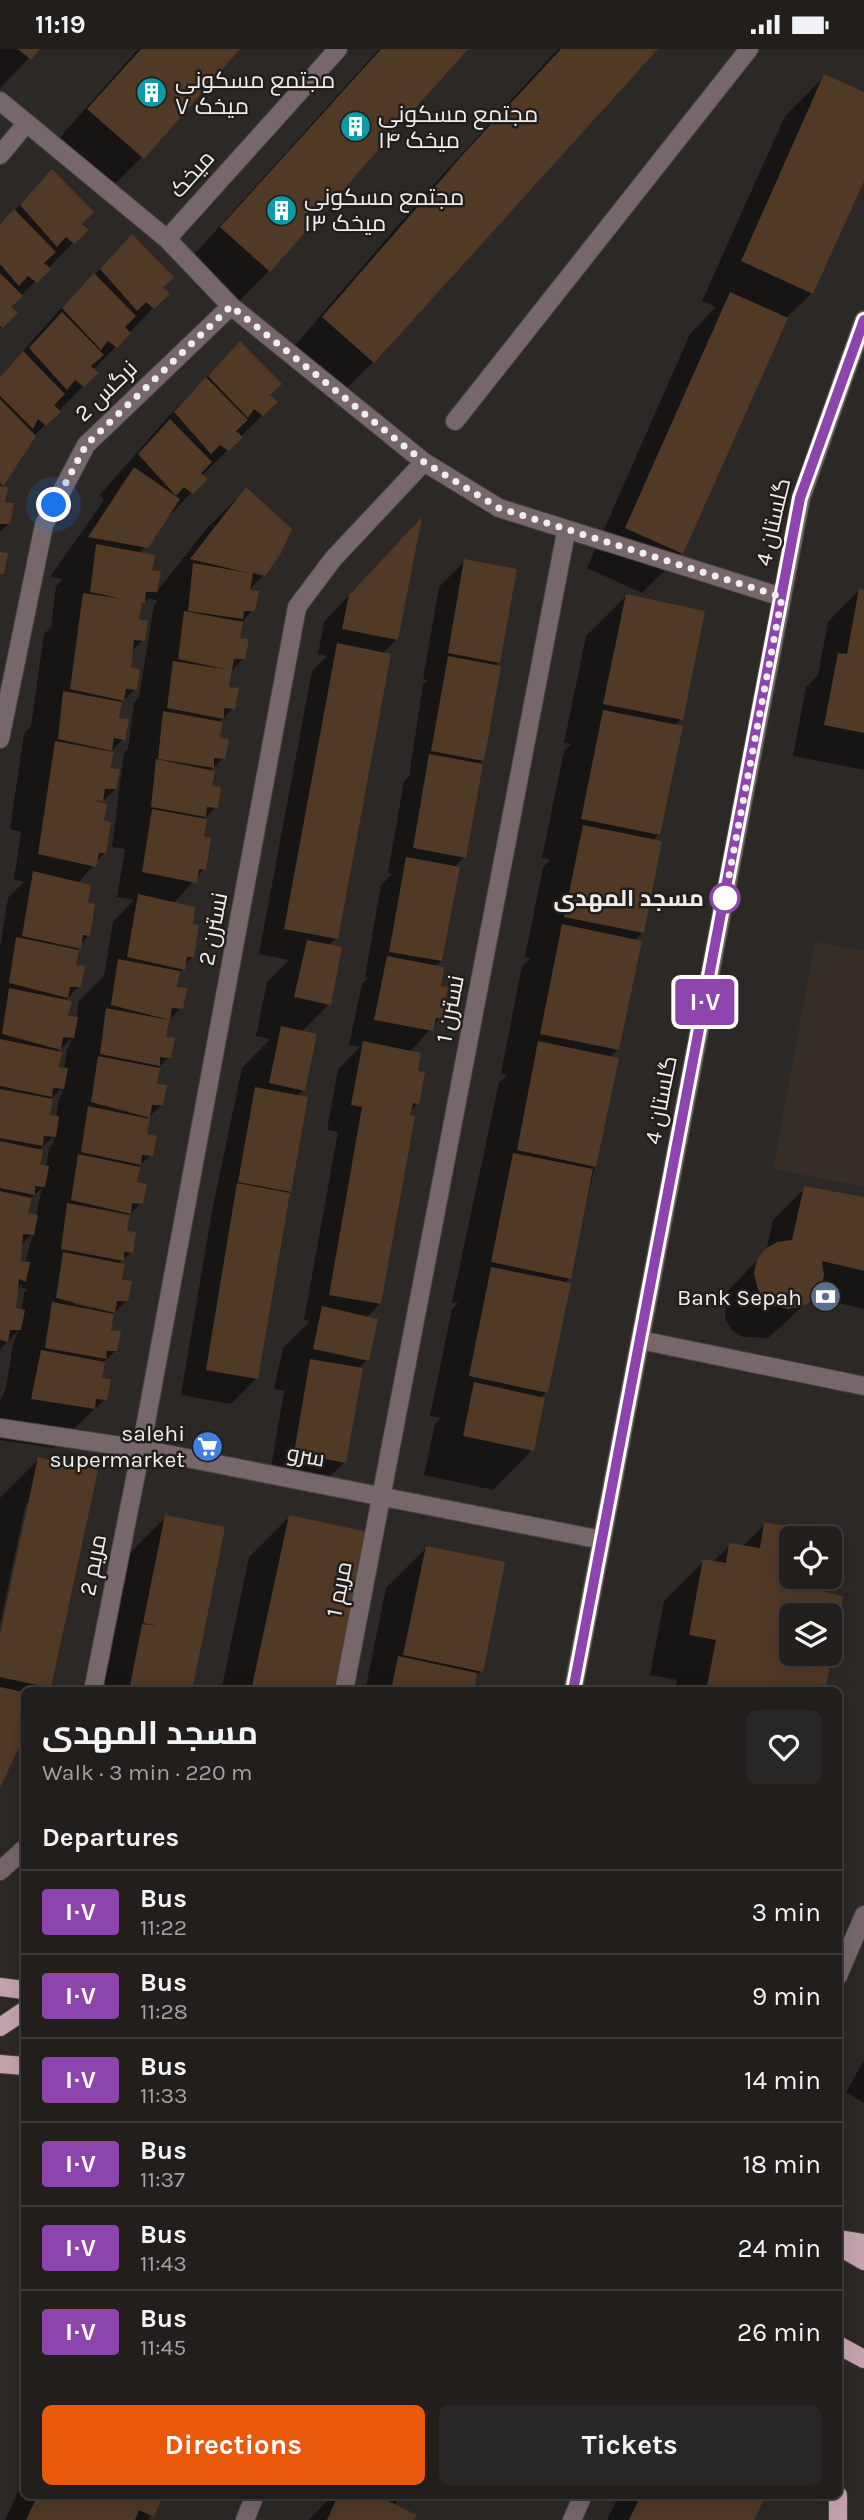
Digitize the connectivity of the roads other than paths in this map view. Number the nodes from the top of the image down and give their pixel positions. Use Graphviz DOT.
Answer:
graph roads {
  1 [pos="338,49"];
  2 [pos="749,49"];
  3 [pos="0,100"];
  4 [pos="26,124"];
  5 [pos="0,155"];
  6 [pos="167,239"];
  7 [pos="231,306"];
  8 [pos="864,320"];
  9 [pos="456,421"];
  10 [pos="424,462"];
  11 [pos="566,532"];
  12 [pos="782,597"];
  13 [pos="0,739"];
  14 [pos="640,1340"];
  15 [pos="864,1386"];
  16 [pos="0,1428"];
  17 [pos="141,1449"];
  18 [pos="381,1496"];
  19 [pos="602,1541"];
  20 [pos="94,1687"];
  21 [pos="346,1687"];
  22 [pos="574,1687"];
  23 [pos="21,1852"];
  24 [pos="0,1871"];
  25 [pos="864,1915"];
  26 [pos="842,1967"];
  27 [pos="0,1987"];
  28 [pos="21,1990"];
  29 [pos="21,2013"];
  30 [pos="0,2027"];
  31 [pos="0,2064"];
  32 [pos="21,2066"];
  33 [pos="842,2240"];
  34 [pos="864,2243"];
  35 [pos="842,2248"];
  36 [pos="864,2261"];
  37 [pos="842,2347"];
  38 [pos="864,2359"];
  39 [pos="253,2499"];
  40 [pos="581,2499"];
  41 [pos="838,2499"];
  42 [pos="244,2520"];
  43 [pos="572,2520"];
  44 [pos="838,2520"];
  1 -- 6 [label="street, میخک"];
  2 -- 9 [label="street"];
  3 -- 4 [label="street"];
  4 -- 5 [label="street"];
  4 -- 6 [label="street"];
  6 -- 7 [label="street"];
  7 -- 10 [label="street"];
  7 -- 13 [label="street, نرگس 2"];
  8 -- 12 [label="street, گلستان 4"];
  10 -- 11 [label="street"];
  10 -- 17 [label="street, نسترن 2"];
  11 -- 12 [label="street"];
  11 -- 18 [label="street, نسترن 1"];
  12 -- 14 [label="street, گلستان 4"];
  14 -- 15 [label="street"];
  14 -- 19 [label="street, گلستان 4"];
  16 -- 17 [label="street, سرو"];
  17 -- 18 [label="street, سرو"];
  17 -- 20 [label="street, مریم 2"];
  18 -- 19 [label="street, سرو"];
  18 -- 21 [label="street, مریم 1"];
  19 -- 22 [label="street, گلستان 4"];
  23 -- 24 [label="street"];
  25 -- 26 [label="street"];
  27 -- 28 [label="main road"];
  29 -- 30 [label="main road"];
  31 -- 32 [label="main road"];
  33 -- 34 [label="main road"];
  35 -- 36 [label="main road"];
  37 -- 38 [label="main road"];
  39 -- 42 [label="street"];
  40 -- 43 [label="street"];
  41 -- 44 [label="main road"];
}
